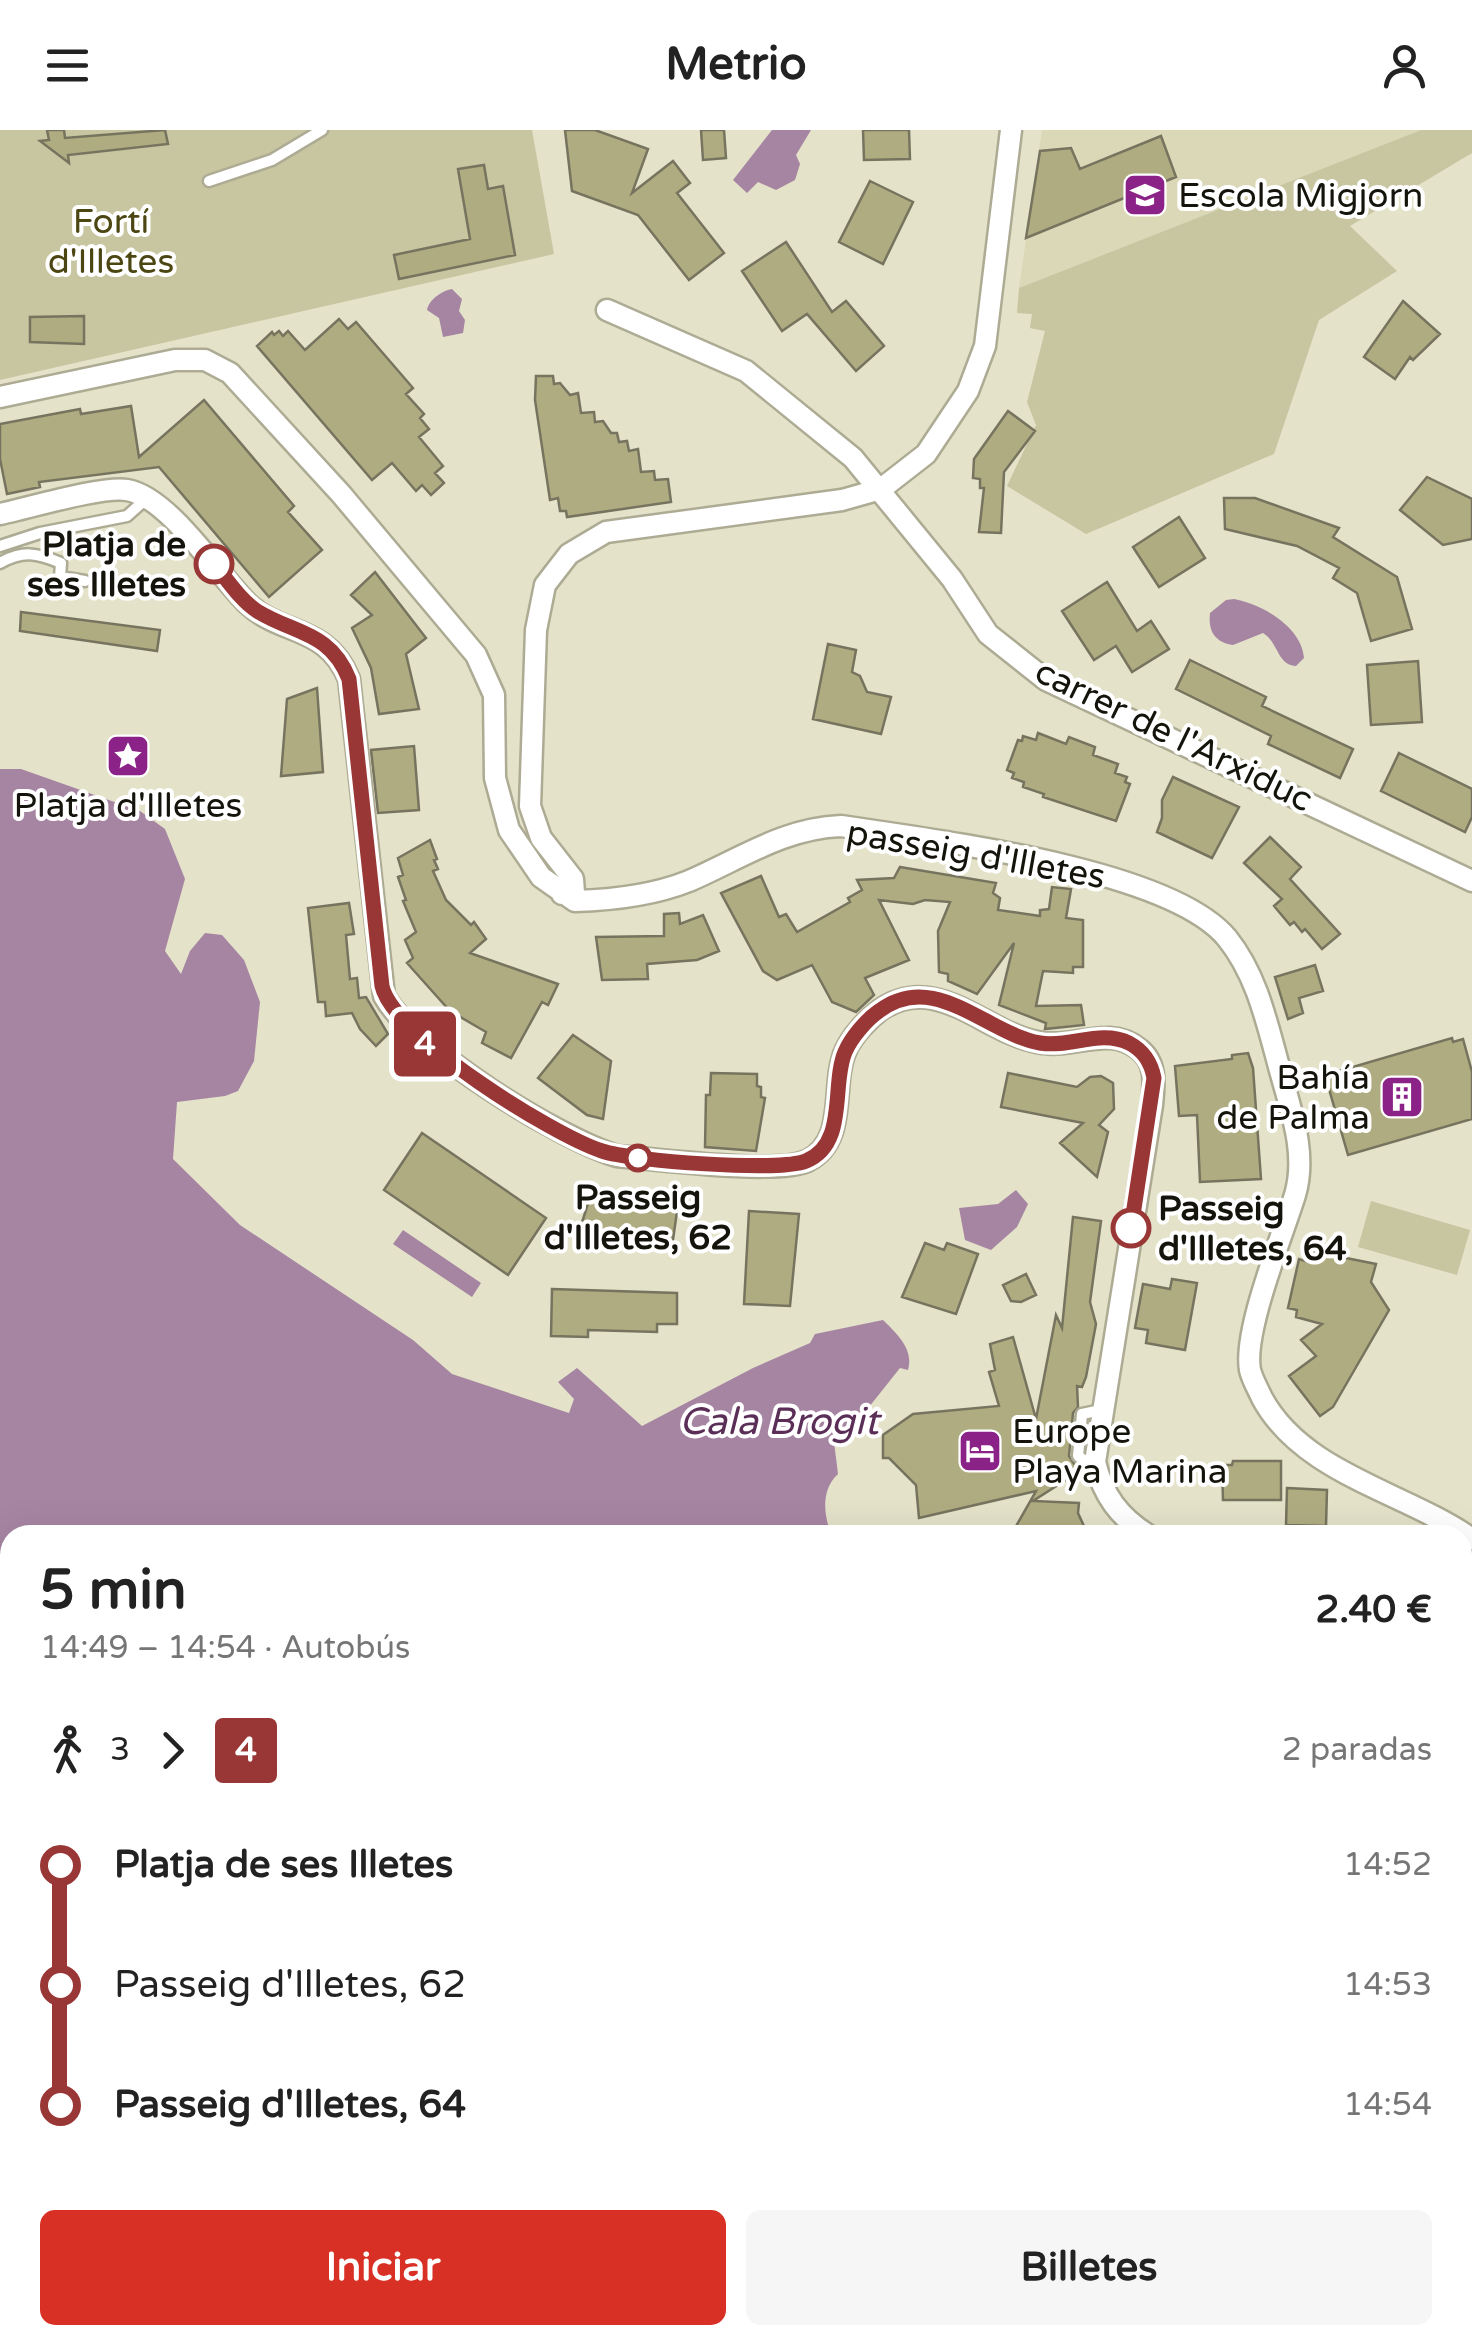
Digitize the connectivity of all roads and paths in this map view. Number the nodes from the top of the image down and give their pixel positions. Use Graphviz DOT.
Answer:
graph roads {
  1 [pos="322,130"];
  2 [pos="1010,130"];
  3 [pos="209,181"];
  4 [pos="606,310"];
  5 [pos="0,397"];
  6 [pos="881,490"];
  7 [pos="147,498"];
  8 [pos="0,514"];
  9 [pos="0,546"];
  10 [pos="0,563"];
  11 [pos="85,580"];
  12 [pos="564,866"];
  13 [pos="1472,881"];
  14 [pos="562,894"];
  15 [pos="634,894"];
  16 [pos="1429,1523"];
  17 [pos="1133,1525"];
  1 -- 3 [label="lane"];
  2 -- 6 [label="street"];
  4 -- 6 [label="street, carrer de l'Arxiduc"];
  5 -- 14 [label="street"];
  6 -- 12 [label="street"];
  6 -- 13 [label="street, carrer de l'Arxiduc"];
  7 -- 8 [label="street"];
  7 -- 9 [label="lane"];
  7 -- 17 [label="street"];
  10 -- 11 [label="lane"];
  12 -- 14 [label="street"];
  12 -- 15 [label="street"];
  14 -- 15 [label="street, passeig d'Illetes"];
  15 -- 16 [label="street, passeig d'Illetes"];
}
